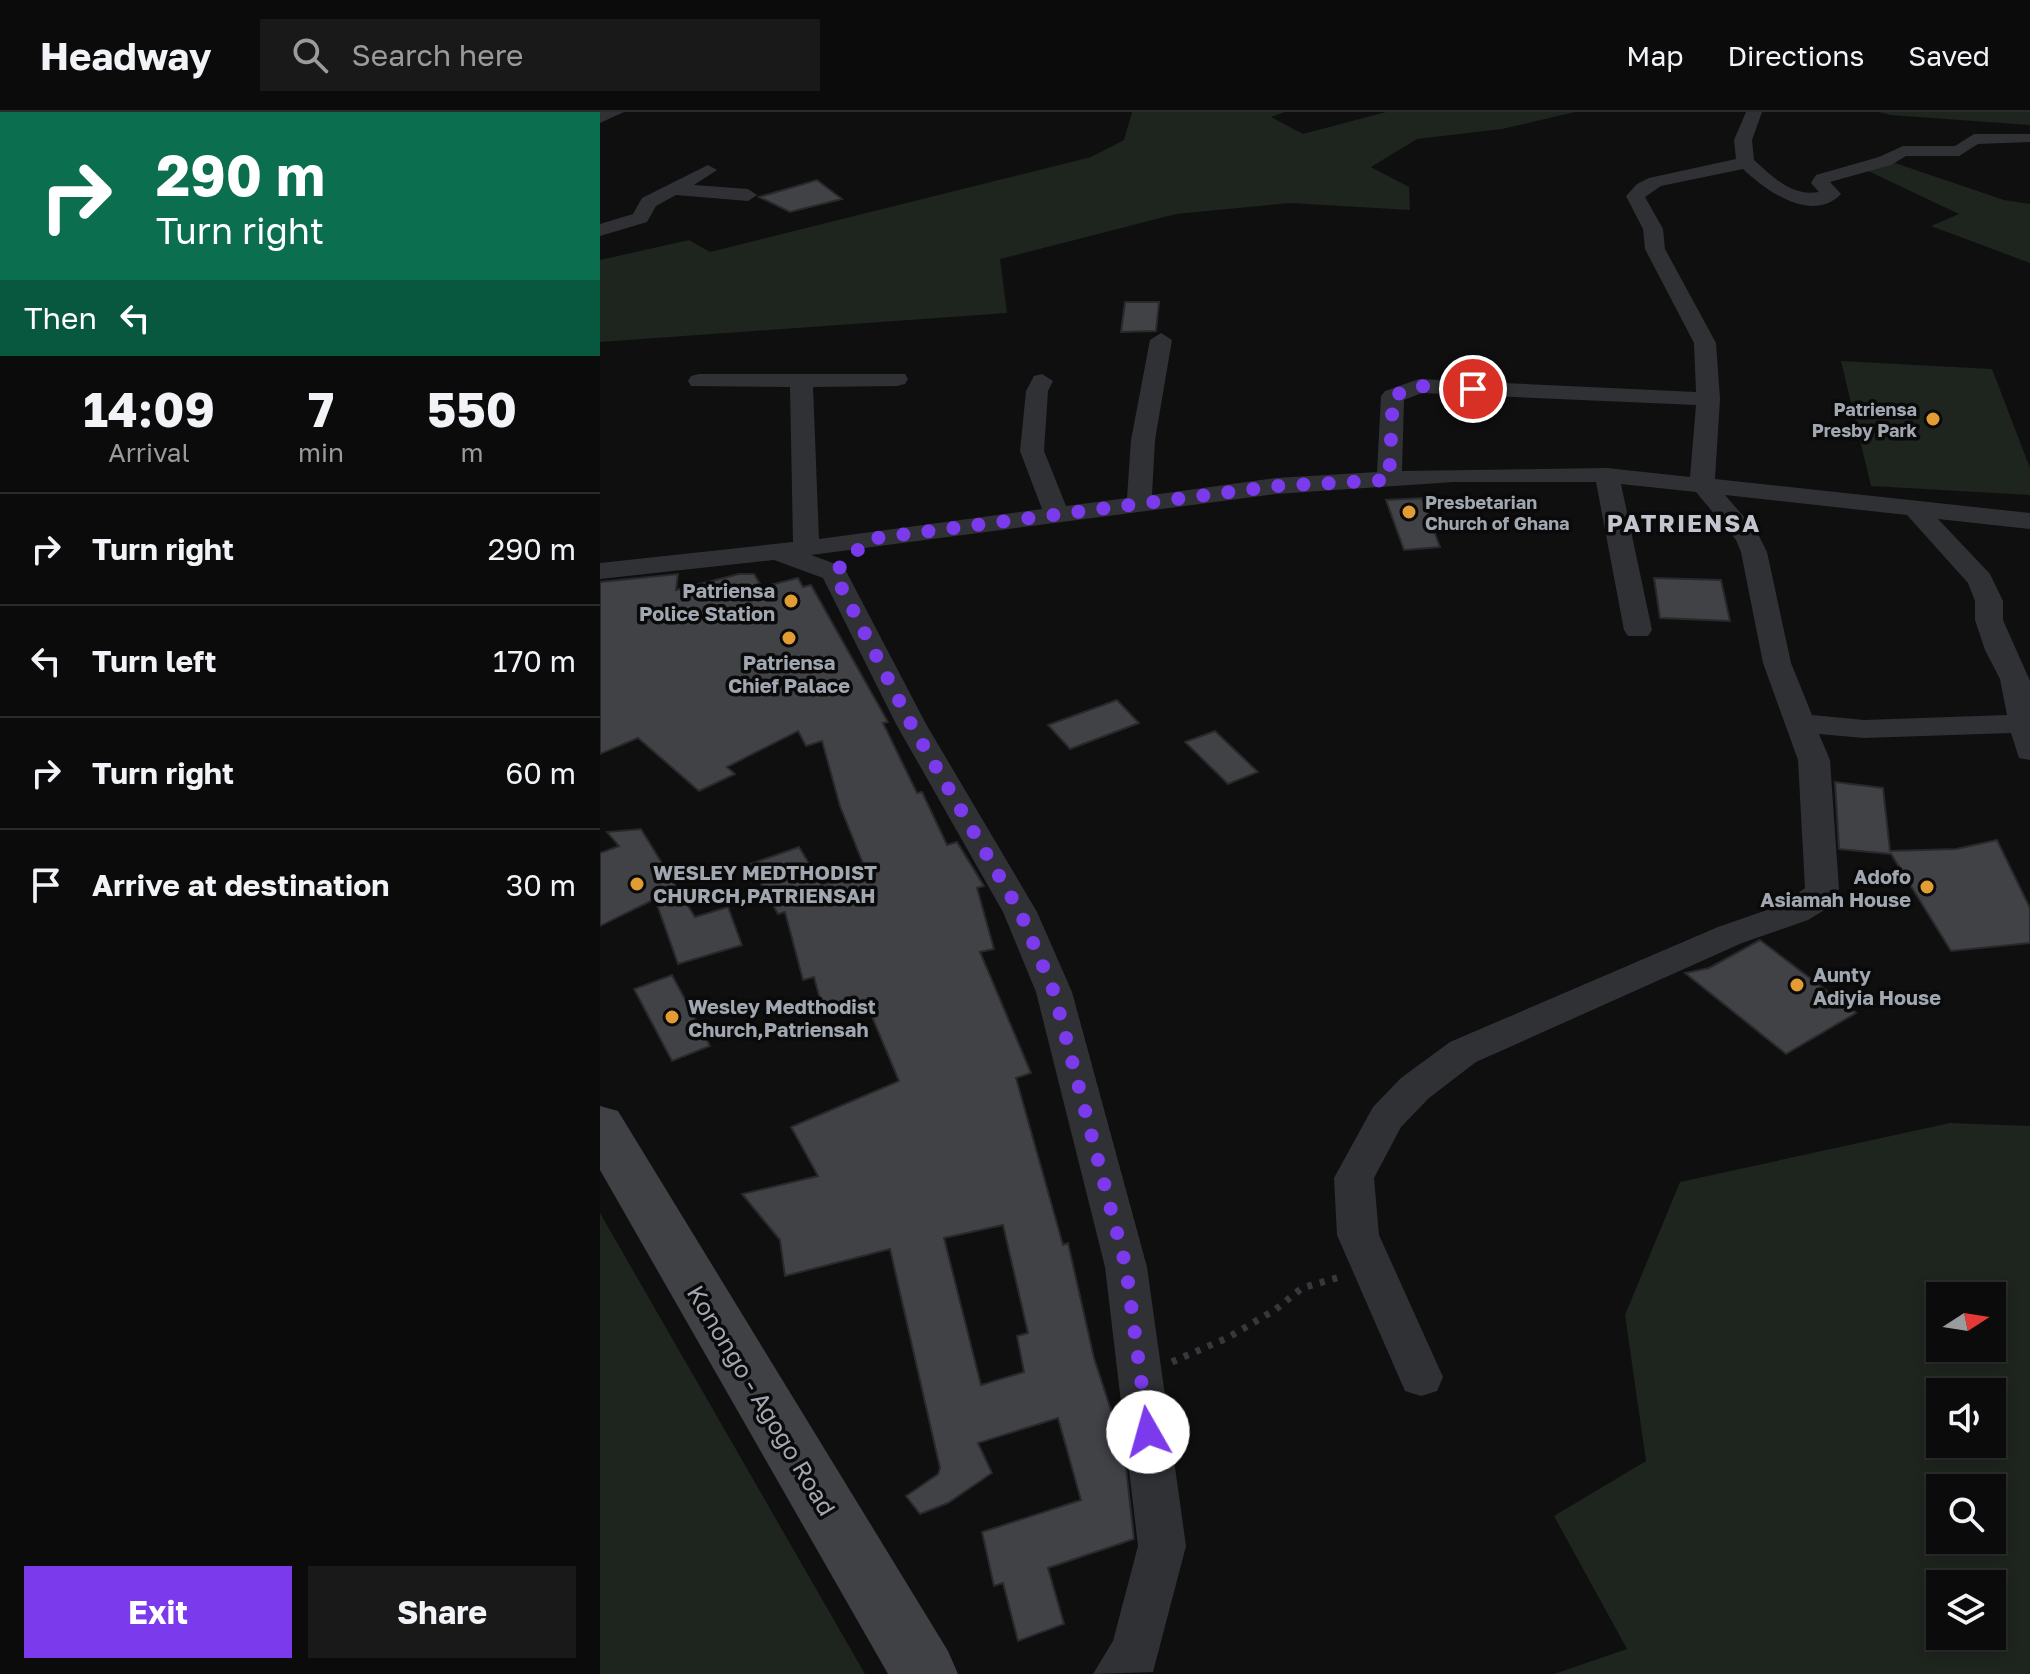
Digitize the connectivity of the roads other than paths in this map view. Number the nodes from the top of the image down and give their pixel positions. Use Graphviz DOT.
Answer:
graph roads {
  1 [pos="616,112"];
  2 [pos="1754,112"];
  3 [pos="600,118"];
  4 [pos="2027,138"];
  5 [pos="1745,161"];
  6 [pos="708,170"];
  7 [pos="675,189"];
  8 [pos="748,195"];
  9 [pos="600,230"];
  10 [pos="1161,340"];
  11 [pos="897,379"];
  12 [pos="801,380"];
  13 [pos="699,381"];
  14 [pos="1042,381"];
  15 [pos="1708,399"];
  16 [pos="1607,475"];
  17 [pos="1389,480"];
  18 [pos="1702,484"];
  19 [pos="1139,502"];
  20 [pos="1913,507"];
  21 [pos="1056,513"];
  22 [pos="2030,521"];
  23 [pos="869,539"];
  24 [pos="806,547"];
  25 [pos="777,552"];
  26 [pos="600,571"];
  27 [pos="834,573"];
  28 [pos="1638,630"];
  29 [pos="1800,723"];
  30 [pos="2027,737"];
  31 [pos="600,1125"];
  32 [pos="1421,1377"];
  33 [pos="925,1674"];
  34 [pos="1119,1674"];
  1 -- 3 [label="street"];
  2 -- 5 [label="street"];
  4 -- 5 [label="street"];
  5 -- 15 [label="street"];
  6 -- 7 [label="street"];
  7 -- 8 [label="street"];
  7 -- 9 [label="street"];
  10 -- 19 [label="street"];
  11 -- 12 [label="street"];
  12 -- 13 [label="street"];
  12 -- 24 [label="street"];
  14 -- 21 [label="street"];
  15 -- 17 [label="street"];
  15 -- 18 [label="street"];
  16 -- 17 [label="street"];
  16 -- 18 [label="street"];
  16 -- 28 [label="street"];
  17 -- 19 [label="street"];
  18 -- 20 [label="street"];
  18 -- 29 [label="street"];
  19 -- 21 [label="street"];
  20 -- 22 [label="street"];
  20 -- 30 [label="street"];
  21 -- 23 [label="street"];
  23 -- 24 [label="street"];
  23 -- 27 [label="street"];
  24 -- 25 [label="street"];
  25 -- 26 [label="street"];
  25 -- 27 [label="street"];
  27 -- 34 [label="street"];
  29 -- 30 [label="street"];
  29 -- 32 [label="street"];
  31 -- 33 [label="main road, Konongo - Agogo Road"];
}
